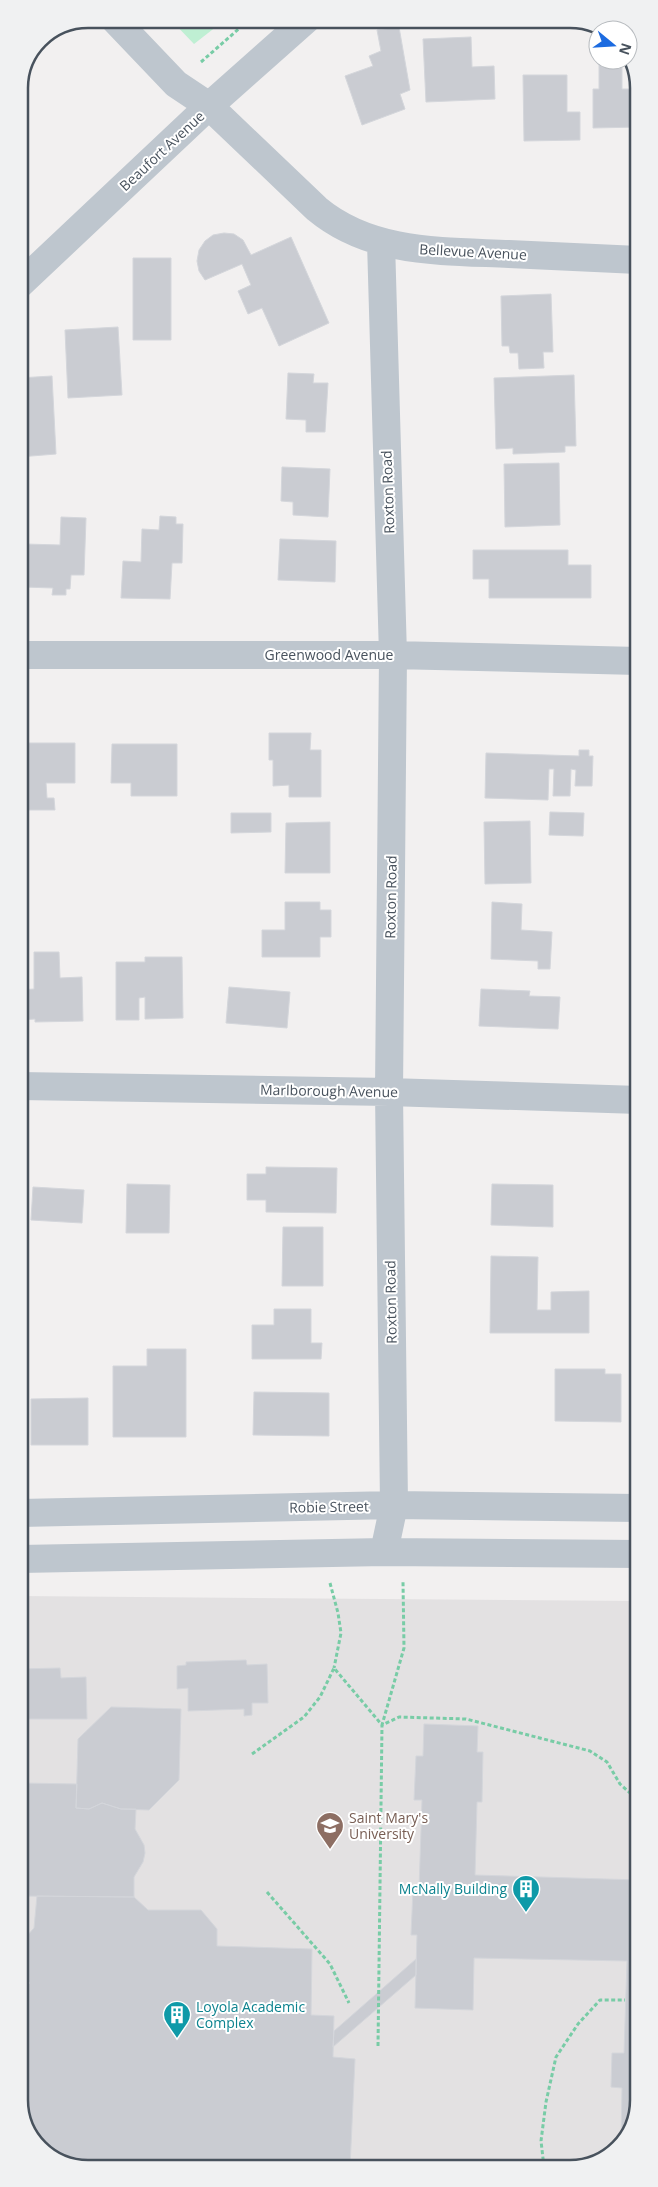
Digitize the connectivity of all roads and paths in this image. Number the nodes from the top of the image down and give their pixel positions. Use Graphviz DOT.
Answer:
graph roads {
  1 [pos="123,28"];
  2 [pos="240,28"];
  3 [pos="297,28"];
  4 [pos="176,84"];
  5 [pos="209,106"];
  6 [pos="381,242"];
  7 [pos="630,260"];
  8 [pos="28,277"];
  9 [pos="28,655"];
  10 [pos="393,655"];
  11 [pos="630,661"];
  12 [pos="28,1086"];
  13 [pos="389,1092"];
  14 [pos="630,1100"];
  15 [pos="394,1505"];
  16 [pos="630,1508"];
  17 [pos="28,1514"];
  18 [pos="384,1552"];
  19 [pos="630,1554"];
  20 [pos="28,1559"];
  21 [pos="337,1580"];
  22 [pos="395,1580"];
  23 [pos="403,1580"];
  24 [pos="413,1580"];
  25 [pos="334,1668"];
  26 [pos="382,1725"];
  27 [pos="252,1754"];
  28 [pos="630,1793"];
  29 [pos="267,1892"];
  30 [pos="626,2000"];
  31 [pos="349,2003"];
  32 [pos="378,2046"];
  33 [pos="543,2160"];
  1 -- 4 [label="street, Bellevue Avenue"];
  2 -- 4 [label="path"];
  3 -- 5 [label="street, Beaufort Avenue"];
  4 -- 5 [label="street, Bellevue Avenue"];
  5 -- 6 [label="street, Bellevue Avenue"];
  5 -- 8 [label="street, Beaufort Avenue"];
  6 -- 7 [label="street, Bellevue Avenue"];
  6 -- 10 [label="street, Roxton Road"];
  9 -- 10 [label="street, Greenwood Avenue"];
  10 -- 11 [label="street, Greenwood Avenue"];
  10 -- 13 [label="street, Roxton Road"];
  12 -- 13 [label="street, Marlborough Avenue"];
  13 -- 14 [label="street, Marlborough Avenue"];
  13 -- 15 [label="street, Roxton Road"];
  15 -- 16 [label="street, Robie Street"];
  15 -- 17 [label="street, Robie Street"];
  15 -- 18 [label="street, Roxton Road"];
  18 -- 19 [label="street"];
  18 -- 20 [label="street"];
  21 -- 25 [label="path"];
  22 -- 23 [label="path"];
  23 -- 24 [label="path"];
  23 -- 26 [label="path"];
  25 -- 26 [label="path"];
  25 -- 27 [label="path"];
  26 -- 28 [label="path"];
  26 -- 32 [label="path"];
  29 -- 31 [label="path"];
  30 -- 33 [label="path"];
}
